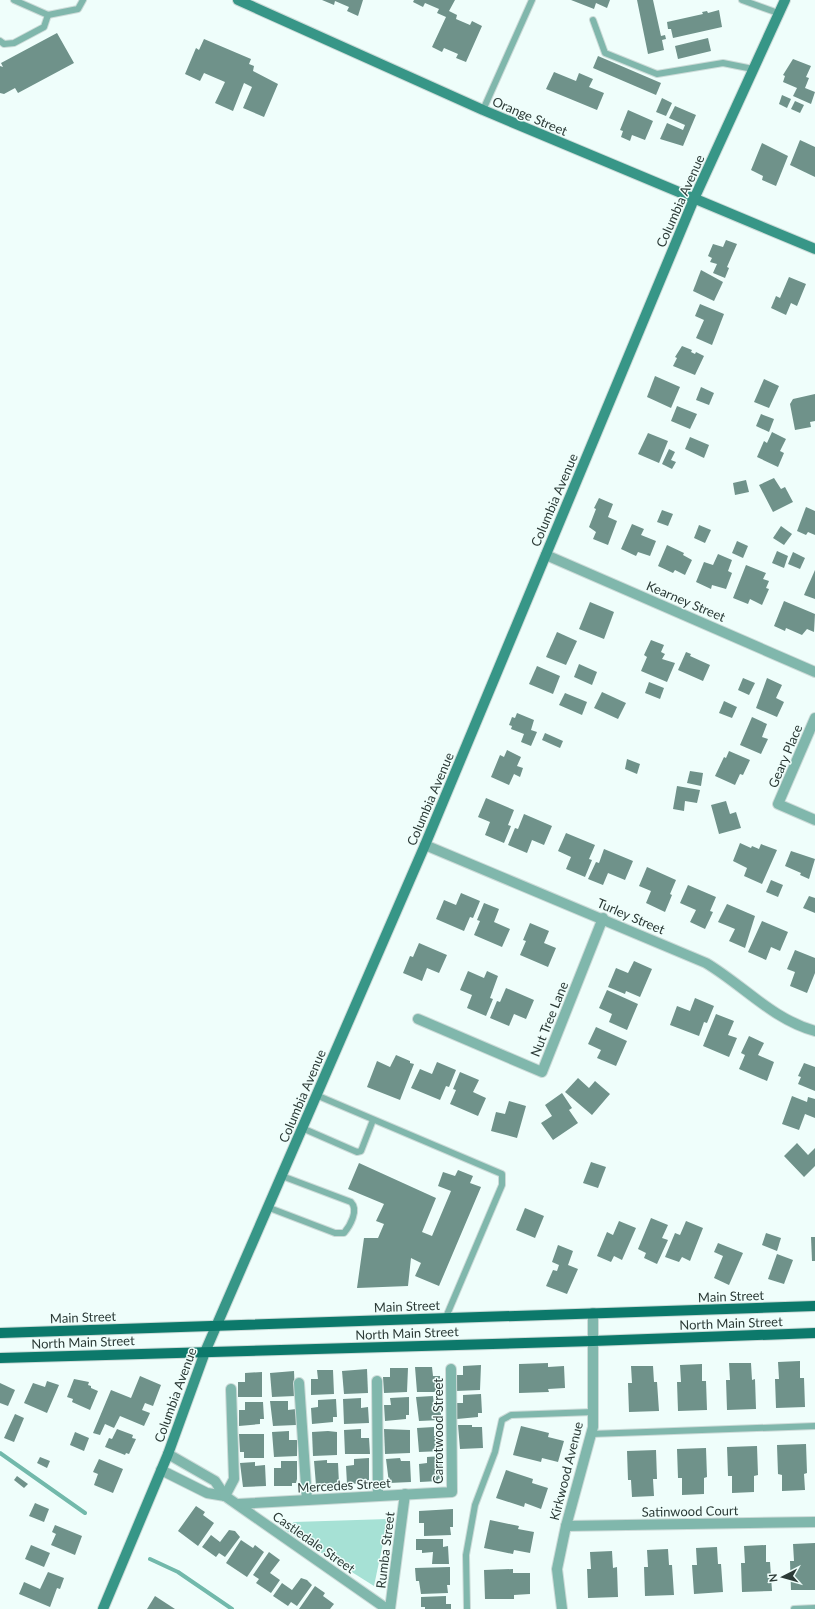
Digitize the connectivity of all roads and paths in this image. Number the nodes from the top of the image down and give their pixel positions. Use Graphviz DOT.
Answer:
graph roads {
  1 [pos="14,0"];
  2 [pos="83,0"];
  3 [pos="238,0"];
  4 [pos="532,0"];
  5 [pos="742,0"];
  6 [pos="785,0"];
  7 [pos="778,13"];
  8 [pos="48,15"];
  9 [pos="593,20"];
  10 [pos="0,41"];
  11 [pos="753,69"];
  12 [pos="483,110"];
  13 [pos="694,199"];
  14 [pos="815,249"];
  15 [pos="546,555"];
  16 [pos="815,672"];
  17 [pos="815,718"];
  18 [pos="815,820"];
  19 [pos="425,845"];
  20 [pos="603,918"];
  21 [pos="418,1020"];
  22 [pos="815,1031"];
  23 [pos="316,1095"];
  24 [pos="373,1120"];
  25 [pos="302,1128"];
  26 [pos="282,1176"];
  27 [pos="267,1207"];
  28 [pos="815,1306"];
  29 [pos="593,1313"];
  30 [pos="446,1317"];
  31 [pos="216,1326"];
  32 [pos="0,1333"];
  33 [pos="815,1333"];
  34 [pos="593,1342"];
  35 [pos="205,1352"];
  36 [pos="0,1358"];
  37 [pos="451,1369"];
  38 [pos="377,1381"];
  39 [pos="299,1383"];
  40 [pos="231,1390"];
  41 [pos="593,1412"];
  42 [pos="815,1426"];
  43 [pos="591,1434"];
  44 [pos="168,1454"];
  45 [pos="161,1470"];
  46 [pos="205,1475"];
  47 [pos="198,1488"];
  48 [pos="452,1492"];
  49 [pos="405,1494"];
  50 [pos="226,1496"];
  51 [pos="378,1496"];
  52 [pos="307,1500"];
  53 [pos="238,1504"];
  54 [pos="815,1522"];
  55 [pos="566,1526"];
  56 [pos="815,1608"];
  57 [pos="102,1609"];
  58 [pos="387,1609"];
  59 [pos="390,1609"];
  60 [pos="467,1609"];
  61 [pos="562,1609"];
  62 [pos="794,1609"];
  1 -- 8 [label="lane"];
  2 -- 8 [label="lane"];
  3 -- 12 [label="main road, Orange Street"];
  4 -- 12 [label="lane"];
  5 -- 7 [label="lane"];
  6 -- 7 [label="main road, Columbia Avenue"];
  7 -- 11 [label="main road, Columbia Avenue"];
  8 -- 10 [label="lane"];
  9 -- 11 [label="lane"];
  11 -- 13 [label="main road, Columbia Avenue"];
  12 -- 13 [label="main road, Orange Street"];
  13 -- 14 [label="main road, Orange Street"];
  13 -- 15 [label="main road, Columbia Avenue"];
  15 -- 16 [label="street, Kearney Street"];
  15 -- 19 [label="main road, Columbia Avenue"];
  17 -- 18 [label="street, Geary Place"];
  19 -- 20 [label="street, Turley Street"];
  19 -- 23 [label="main road, Columbia Avenue"];
  20 -- 21 [label="street, Nut Tree Lane"];
  20 -- 22 [label="street, Turley Street"];
  23 -- 24 [label="lane"];
  23 -- 25 [label="main road, Columbia Avenue"];
  24 -- 25 [label="lane"];
  24 -- 30 [label="lane"];
  25 -- 26 [label="main road, Columbia Avenue"];
  26 -- 27 [label="main road, Columbia Avenue"];
  26 -- 27 [label="lane"];
  27 -- 31 [label="main road, Columbia Avenue"];
  28 -- 29 [label="main road, Main Street"];
  29 -- 30 [label="main road, Main Street"];
  29 -- 34 [label="street, Kirkwood Avenue"];
  30 -- 31 [label="main road, Main Street"];
  31 -- 32 [label="main road, Main Street"];
  31 -- 35 [label="main road, Columbia Avenue"];
  33 -- 34 [label="main road, North Main Street"];
  34 -- 35 [label="main road, North Main Street"];
  34 -- 41 [label="street, Kirkwood Avenue"];
  35 -- 36 [label="main road, North Main Street"];
  35 -- 44 [label="main road, Columbia Avenue"];
  37 -- 48 [label="street, Carrotwood Street"];
  38 -- 51 [label="street"];
  39 -- 52 [label="street"];
  40 -- 50 [label="street"];
  41 -- 43 [label="street, Kirkwood Avenue"];
  41 -- 60 [label="lane"];
  42 -- 43 [label="lane"];
  43 -- 55 [label="street, Kirkwood Avenue"];
  44 -- 45 [label="main road, Columbia Avenue"];
  44 -- 46 [label="street, Castledale Street"];
  45 -- 47 [label="street, Castledale Street"];
  45 -- 57 [label="main road, Columbia Avenue"];
  46 -- 47 [label="street"];
  46 -- 50 [label="street, Castledale Street"];
  47 -- 50 [label="street, Castledale Street"];
  48 -- 49 [label="street, Mercedes Street"];
  49 -- 51 [label="street, Mercedes Street"];
  49 -- 59 [label="street, Rumba Street"];
  50 -- 53 [label="street, Castledale Street"];
  51 -- 52 [label="street, Mercedes Street"];
  52 -- 53 [label="street, Mercedes Street"];
  53 -- 58 [label="street, Castledale Street"];
  54 -- 55 [label="street, Satinwood Court"];
  55 -- 61 [label="street, Kirkwood Avenue"];
  56 -- 62 [label="lane"];
}
